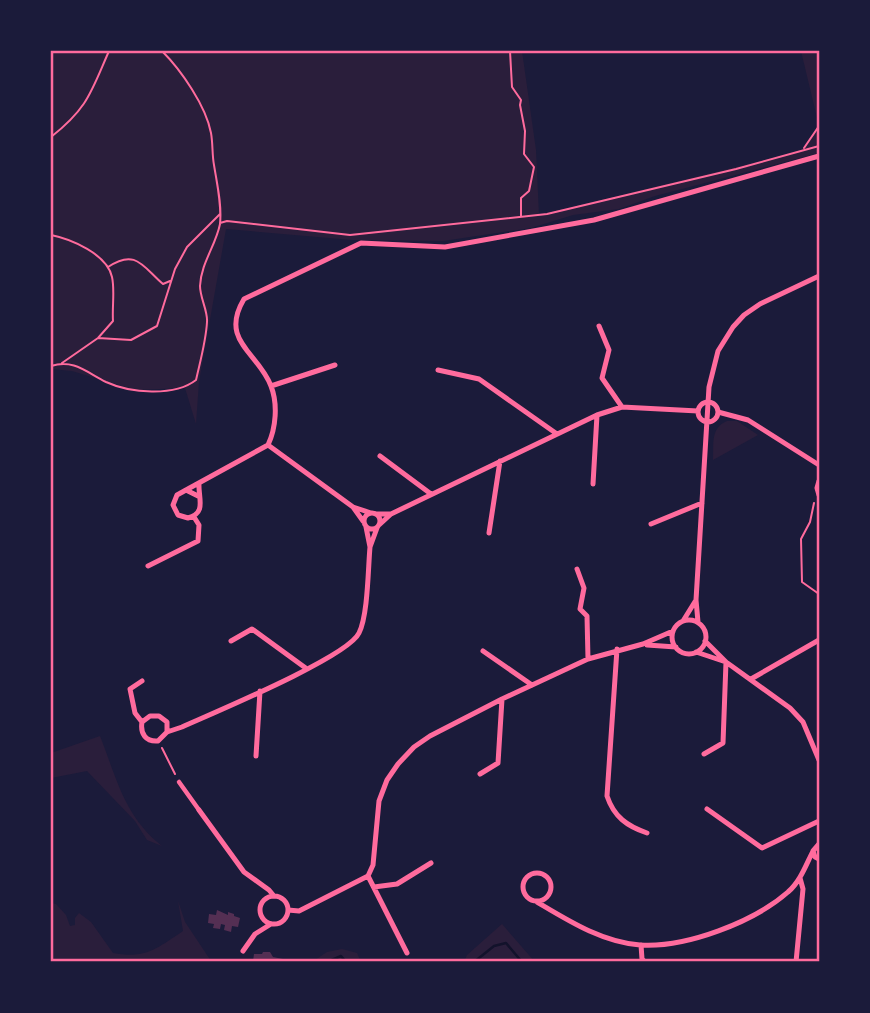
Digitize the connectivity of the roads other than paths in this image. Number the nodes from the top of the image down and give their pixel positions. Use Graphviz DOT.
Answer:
graph roads {
  1 [pos="819,156"];
  2 [pos="819,276"];
  3 [pos="599,326"];
  4 [pos="335,365"];
  5 [pos="438,370"];
  6 [pos="271,386"];
  7 [pos="709,402"];
  8 [pos="622,407"];
  9 [pos="698,411"];
  10 [pos="718,412"];
  11 [pos="597,415"];
  12 [pos="708,422"];
  13 [pos="557,434"];
  14 [pos="268,445"];
  15 [pos="380,456"];
  16 [pos="500,461"];
  17 [pos="819,465"];
  18 [pos="199,484"];
  19 [pos="593,484"];
  20 [pos="186,490"];
  21 [pos="431,494"];
  22 [pos="198,496"];
  23 [pos="702,503"];
  24 [pos="353,507"];
  25 [pos="373,513"];
  26 [pos="391,514"];
  27 [pos="194,517"];
  28 [pos="651,524"];
  29 [pos="365,525"];
  30 [pos="378,526"];
  31 [pos="489,533"];
  32 [pos="370,547"];
  33 [pos="148,566"];
  34 [pos="577,569"];
  35 [pos="696,600"];
  36 [pos="683,621"];
  37 [pos="698,622"];
  38 [pos="673,631"];
  39 [pos="819,640"];
  40 [pos="231,641"];
  41 [pos="705,642"];
  42 [pos="643,644"];
  43 [pos="676,647"];
  44 [pos="617,649"];
  45 [pos="484,651"];
  46 [pos="695,652"];
  47 [pos="588,659"];
  48 [pos="726,662"];
  49 [pos="307,669"];
  50 [pos="751,679"];
  51 [pos="142,681"];
  52 [pos="532,685"];
  53 [pos="260,691"];
  54 [pos="502,699"];
  55 [pos="142,722"];
  56 [pos="167,732"];
  57 [pos="704,754"];
  58 [pos="256,755"];
  59 [pos="819,760"];
  60 [pos="480,774"];
  61 [pos="179,782"];
  62 [pos="706,809"];
  63 [pos="199,810"];
  64 [pos="819,821"];
  65 [pos="647,833"];
  66 [pos="819,834"];
  67 [pos="816,847"];
  68 [pos="819,860"];
  69 [pos="431,863"];
  70 [pos="804,870"];
  71 [pos="368,876"];
  72 [pos="800,878"];
  73 [pos="374,887"];
  74 [pos="274,896"];
  75 [pos="537,902"];
  76 [pos="288,910"];
  77 [pos="271,924"];
  78 [pos="640,945"];
  79 [pos="243,951"];
  80 [pos="407,953"];
  81 [pos="645,962"];
  82 [pos="796,962"];
  1 -- 6 [label="street"];
  2 -- 7 [label="street"];
  3 -- 8 [label="street"];
  4 -- 6 [label="street"];
  5 -- 13 [label="street"];
  6 -- 14 [label="street"];
  7 -- 9 [label="street"];
  7 -- 10 [label="street"];
  7 -- 12 [label="street"];
  8 -- 9 [label="street"];
  8 -- 11 [label="street"];
  9 -- 12 [label="street"];
  10 -- 12 [label="street"];
  10 -- 17 [label="street"];
  11 -- 13 [label="street"];
  11 -- 19 [label="street"];
  12 -- 23 [label="street"];
  13 -- 16 [label="street"];
  14 -- 18 [label="street"];
  14 -- 24 [label="street"];
  15 -- 21 [label="street"];
  16 -- 21 [label="street"];
  16 -- 31 [label="street"];
  18 -- 20 [label="street"];
  18 -- 22 [label="street"];
  20 -- 22 [label="street"];
  20 -- 27 [label="street"];
  21 -- 26 [label="street"];
  22 -- 27 [label="street"];
  23 -- 28 [label="street"];
  23 -- 35 [label="street"];
  24 -- 25 [label="street"];
  24 -- 29 [label="street"];
  25 -- 26 [label="street"];
  25 -- 29 [label="street"];
  25 -- 30 [label="street"];
  26 -- 30 [label="street"];
  27 -- 33 [label="street"];
  29 -- 30 [label="street"];
  29 -- 32 [label="street"];
  30 -- 32 [label="street"];
  32 -- 49 [label="street"];
  34 -- 47 [label="street"];
  35 -- 36 [label="street"];
  35 -- 37 [label="street"];
  36 -- 37 [label="street"];
  36 -- 38 [label="street"];
  37 -- 41 [label="street"];
  38 -- 42 [label="street"];
  38 -- 43 [label="street"];
  39 -- 50 [label="street"];
  40 -- 49 [label="street"];
  41 -- 46 [label="street"];
  41 -- 48 [label="street"];
  42 -- 43 [label="street"];
  42 -- 44 [label="street"];
  43 -- 46 [label="street"];
  44 -- 47 [label="street"];
  44 -- 65 [label="street"];
  45 -- 52 [label="street"];
  46 -- 48 [label="street"];
  47 -- 52 [label="street"];
  48 -- 50 [label="street"];
  48 -- 57 [label="street"];
  49 -- 53 [label="street"];
  50 -- 59 [label="street"];
  51 -- 55 [label="street"];
  52 -- 54 [label="street"];
  53 -- 56 [label="street"];
  53 -- 58 [label="street"];
  54 -- 60 [label="street"];
  54 -- 71 [label="street"];
  55 -- 56 [label="street"];
  55 -- 56 [label="street"];
  61 -- 63 [label="street"];
  62 -- 64 [label="street"];
  63 -- 74 [label="street"];
  66 -- 67 [label="street"];
  67 -- 68 [label="street"];
  67 -- 70 [label="street"];
  68 -- 70 [label="street"];
  69 -- 73 [label="street"];
  70 -- 72 [label="street"];
  71 -- 73 [label="street"];
  71 -- 76 [label="street"];
  72 -- 78 [label="street"];
  72 -- 82 [label="street"];
  73 -- 80 [label="street"];
  74 -- 76 [label="street"];
  74 -- 77 [label="street"];
  75 -- 75 [label="street"];
  75 -- 78 [label="street"];
  76 -- 77 [label="street"];
  77 -- 79 [label="street"];
  78 -- 81 [label="street"];
}
